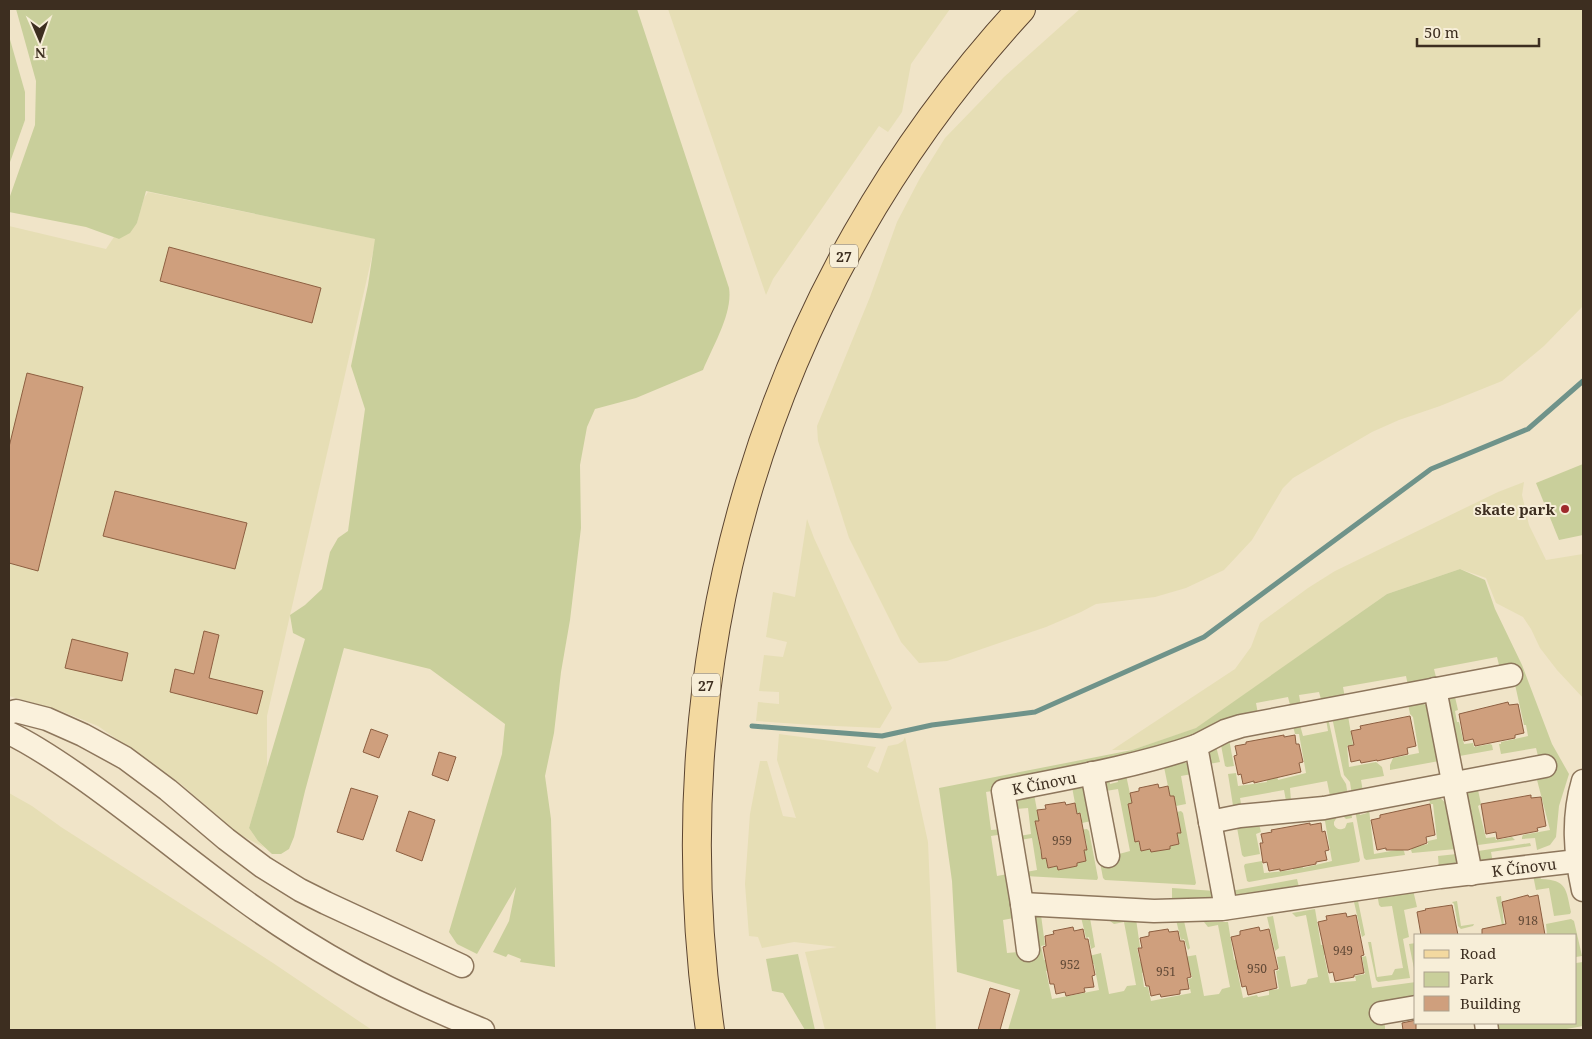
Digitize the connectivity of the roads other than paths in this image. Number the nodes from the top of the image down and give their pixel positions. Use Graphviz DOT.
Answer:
graph roads {
  1 [pos="1020,9"];
  2 [pos="1511,675"];
  3 [pos="1435,689"];
  4 [pos="9,713"];
  5 [pos="9,733"];
  6 [pos="1196,746"];
  7 [pos="1545,766"];
  8 [pos="1092,773"];
  9 [pos="1583,781"];
  10 [pos="1453,784"];
  11 [pos="1210,822"];
  12 [pos="1108,856"];
  13 [pos="1577,861"];
  14 [pos="1471,874"];
  15 [pos="1583,890"];
  16 [pos="1022,904"];
  17 [pos="1226,908"];
  18 [pos="1028,950"];
  19 [pos="462,966"];
  20 [pos="1414,1007"];
  21 [pos="1381,1013"];
  22 [pos="483,1030"];
  23 [pos="710,1030"];
  1 -- 23 [label="main road, 27"];
  2 -- 3 [label="street, K Čínovu"];
  3 -- 6 [label="street, K Čínovu"];
  3 -- 10 [label="street, K Čínovu"];
  4 -- 19 [label="street"];
  5 -- 22 [label="street"];
  6 -- 8 [label="street, K Čínovu"];
  6 -- 11 [label="street"];
  7 -- 10 [label="street"];
  8 -- 12 [label="street"];
  8 -- 16 [label="street, K Čínovu"];
  9 -- 13 [label="street, K Čínovu"];
  10 -- 11 [label="street"];
  10 -- 14 [label="street, K Čínovu"];
  11 -- 17 [label="street"];
  13 -- 14 [label="street, K Čínovu"];
  13 -- 15 [label="street, K Čínovu"];
  14 -- 17 [label="street, K Čínovu"];
  16 -- 17 [label="street, K Čínovu"];
  16 -- 18 [label="street, K Čínovu"];
  20 -- 21 [label="street"];
}
